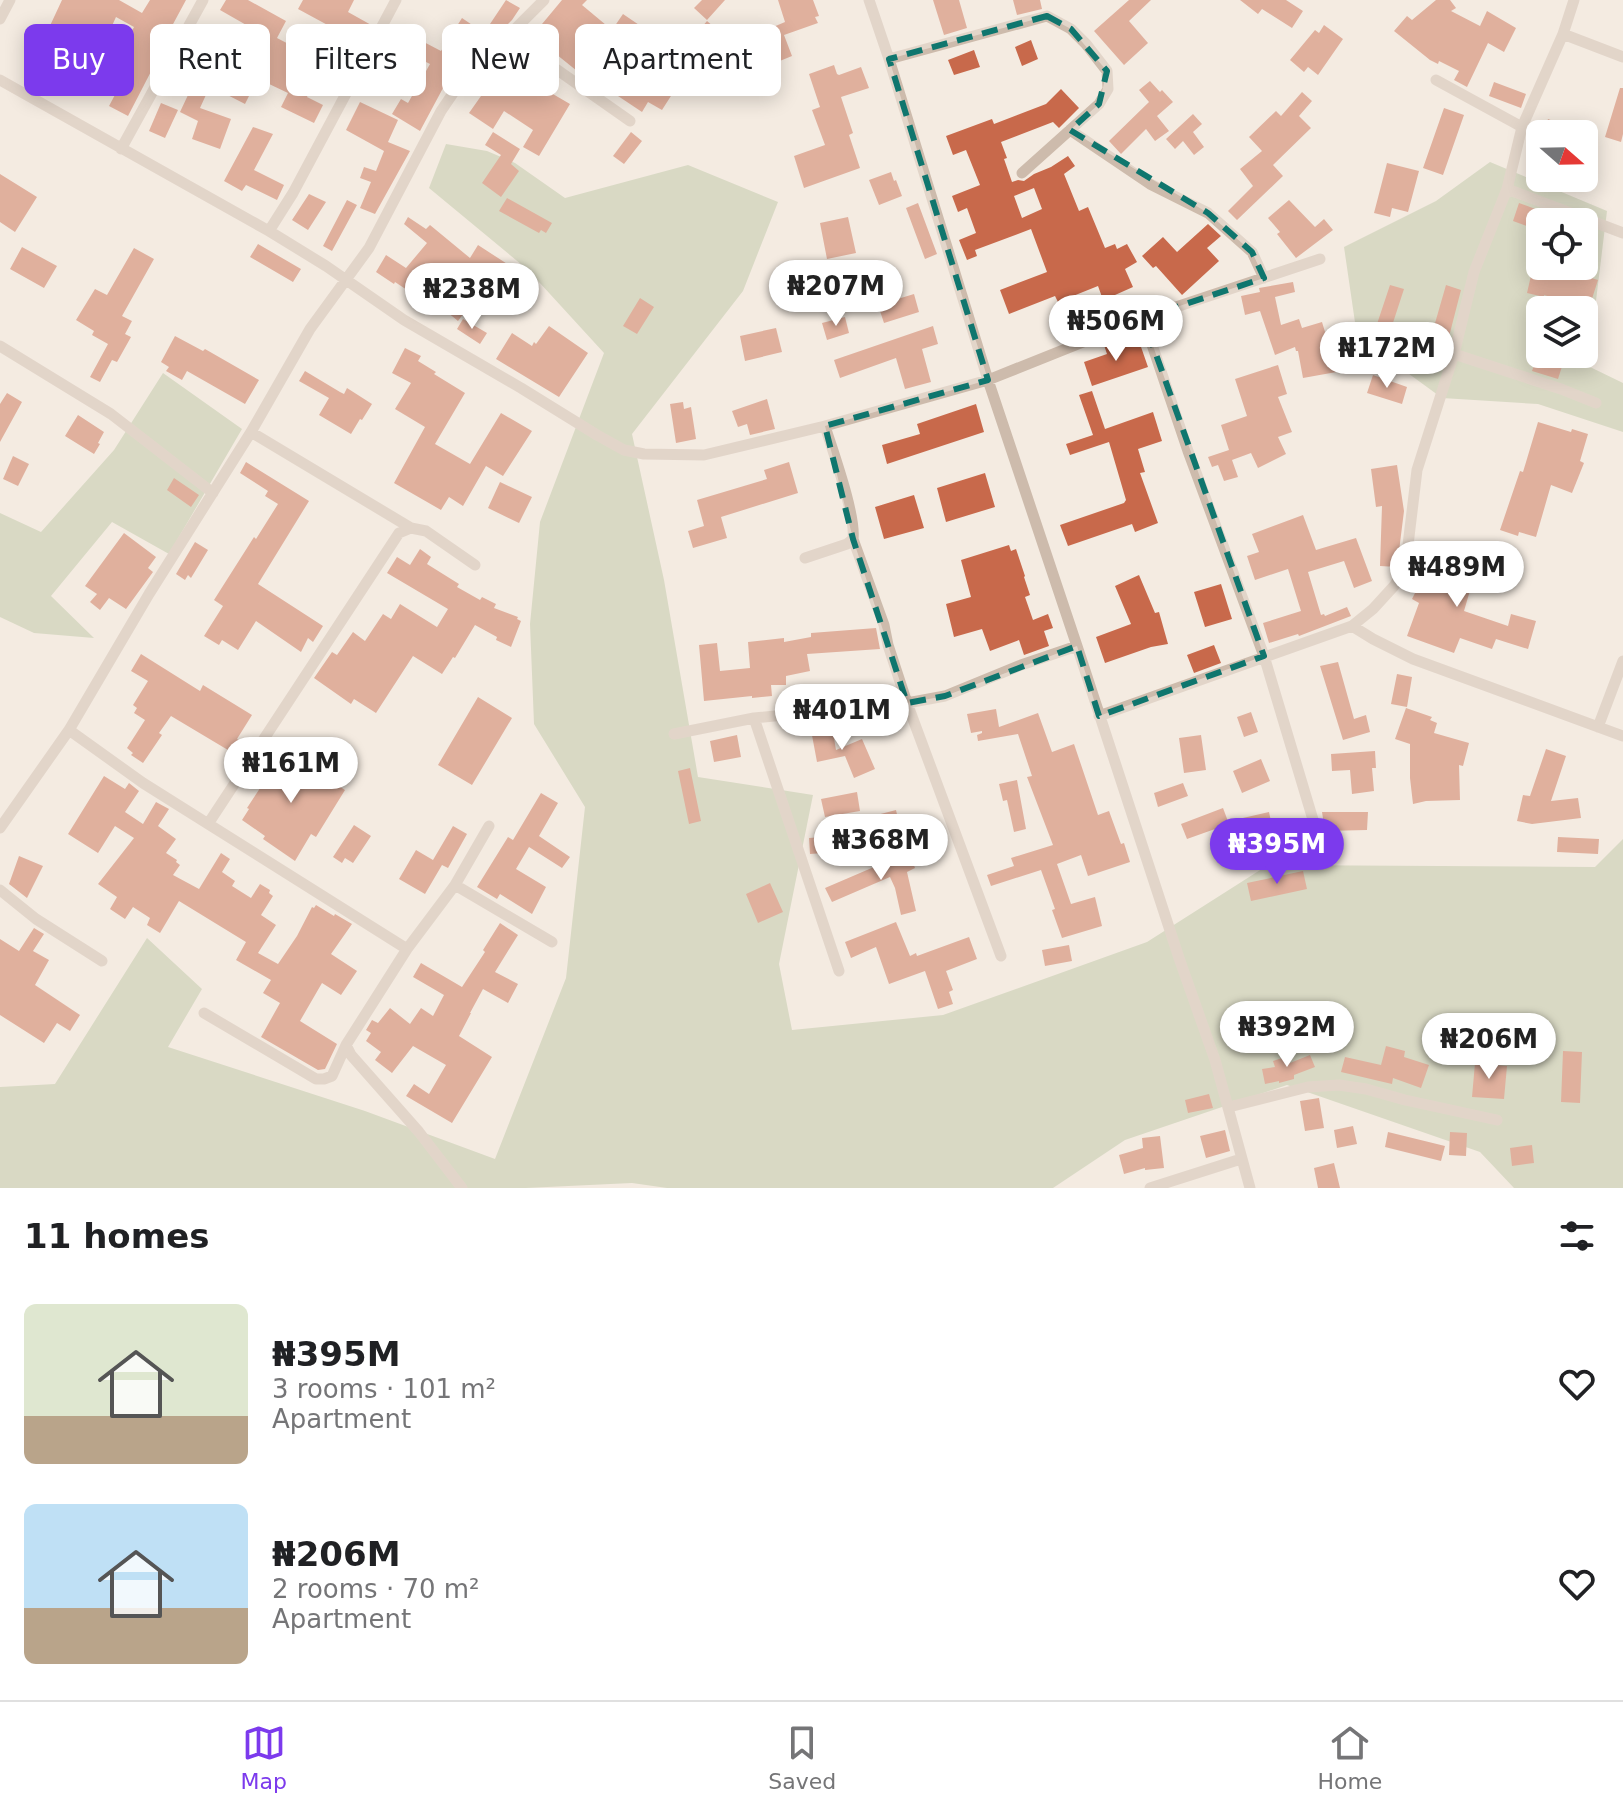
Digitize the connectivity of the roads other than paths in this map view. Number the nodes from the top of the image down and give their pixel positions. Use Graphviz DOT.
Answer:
graph roads {
  1 [pos="10,0"];
  2 [pos="203,0"];
  3 [pos="396,0"];
  4 [pos="544,0"];
  5 [pos="869,0"];
  6 [pos="1574,0"];
  7 [pos="0,19"];
  8 [pos="521,24"];
  9 [pos="1563,34"];
  10 [pos="1623,57"];
  11 [pos="889,59"];
  12 [pos="559,71"];
  13 [pos="0,80"];
  14 [pos="1436,80"];
  15 [pos="451,96"];
  16 [pos="630,121"];
  17 [pos="1522,127"];
  18 [pos="1070,130"];
  19 [pos="121,149"];
  20 [pos="1022,173"];
  21 [pos="1507,189"];
  22 [pos="269,231"];
  23 [pos="1623,233"];
  24 [pos="1320,259"];
  25 [pos="1264,278"];
  26 [pos="346,281"];
  27 [pos="1143,318"];
  28 [pos="0,346"];
  29 [pos="1454,354"];
  30 [pos="988,380"];
  31 [pos="1596,403"];
  32 [pos="825,426"];
  33 [pos="251,432"];
  34 [pos="213,493"];
  35 [pos="411,528"];
  36 [pos="853,539"];
  37 [pos="805,558"];
  38 [pos="475,565"];
  39 [pos="1352,626"];
  40 [pos="1077,646"];
  41 [pos="1264,656"];
  42 [pos="1623,661"];
  43 [pos="907,703"];
  44 [pos="1099,716"];
  45 [pos="754,718"];
  46 [pos="1598,727"];
  47 [pos="69,730"];
  48 [pos="674,734"];
  49 [pos="1623,736"];
  50 [pos="208,824"];
  51 [pos="489,826"];
  52 [pos="0,827"];
  53 [pos="1317,833"];
  54 [pos="455,885"];
  55 [pos="0,890"];
  56 [pos="552,942"];
  57 [pos="407,949"];
  58 [pos="1001,956"];
  59 [pos="102,961"];
  60 [pos="839,971"];
  61 [pos="204,1013"];
  62 [pos="346,1045"];
  63 [pos="1229,1107"];
  64 [pos="1497,1120"];
  65 [pos="1241,1159"];
  66 [pos="462,1188"];
  67 [pos="1150,1188"];
  68 [pos="1250,1188"];
  1 -- 7 [label="street"];
  2 -- 19 [label="street"];
  3 -- 22 [label="street"];
  4 -- 8 [label="street"];
  5 -- 11 [label="street"];
  6 -- 9 [label="street"];
  9 -- 10 [label="street"];
  9 -- 17 [label="street"];
  11 -- 18 [label="street"];
  11 -- 30 [label="street"];
  12 -- 16 [label="street"];
  13 -- 19 [label="street"];
  14 -- 17 [label="street"];
  15 -- 26 [label="street"];
  17 -- 21 [label="street"];
  18 -- 20 [label="street"];
  18 -- 25 [label="street"];
  19 -- 22 [label="street"];
  21 -- 23 [label="street"];
  21 -- 29 [label="street"];
  22 -- 26 [label="street"];
  24 -- 25 [label="street"];
  25 -- 27 [label="street"];
  26 -- 32 [label="street"];
  26 -- 33 [label="street"];
  27 -- 30 [label="street"];
  27 -- 41 [label="street"];
  28 -- 34 [label="street"];
  29 -- 31 [label="street"];
  29 -- 39 [label="street"];
  30 -- 32 [label="street"];
  30 -- 40 [label="street"];
  32 -- 36 [label="street"];
  33 -- 34 [label="street"];
  33 -- 35 [label="street"];
  34 -- 47 [label="street"];
  35 -- 38 [label="street"];
  35 -- 50 [label="street"];
  36 -- 37 [label="street"];
  36 -- 43 [label="street"];
  39 -- 41 [label="street"];
  39 -- 46 [label="street"];
  40 -- 43 [label="street"];
  40 -- 44 [label="street"];
  41 -- 44 [label="street"];
  41 -- 53 [label="street"];
  42 -- 46 [label="street"];
  43 -- 45 [label="street"];
  43 -- 58 [label="street"];
  44 -- 63 [label="street"];
  45 -- 48 [label="street"];
  45 -- 60 [label="street"];
  46 -- 49 [label="street"];
  47 -- 50 [label="street"];
  47 -- 52 [label="street"];
  50 -- 57 [label="street"];
  51 -- 54 [label="street"];
  54 -- 56 [label="street"];
  54 -- 57 [label="street"];
  55 -- 59 [label="street"];
  57 -- 62 [label="street"];
  61 -- 62 [label="street"];
  62 -- 66 [label="street"];
  63 -- 64 [label="street"];
  63 -- 65 [label="street"];
  65 -- 67 [label="street"];
  65 -- 68 [label="street"];
}
